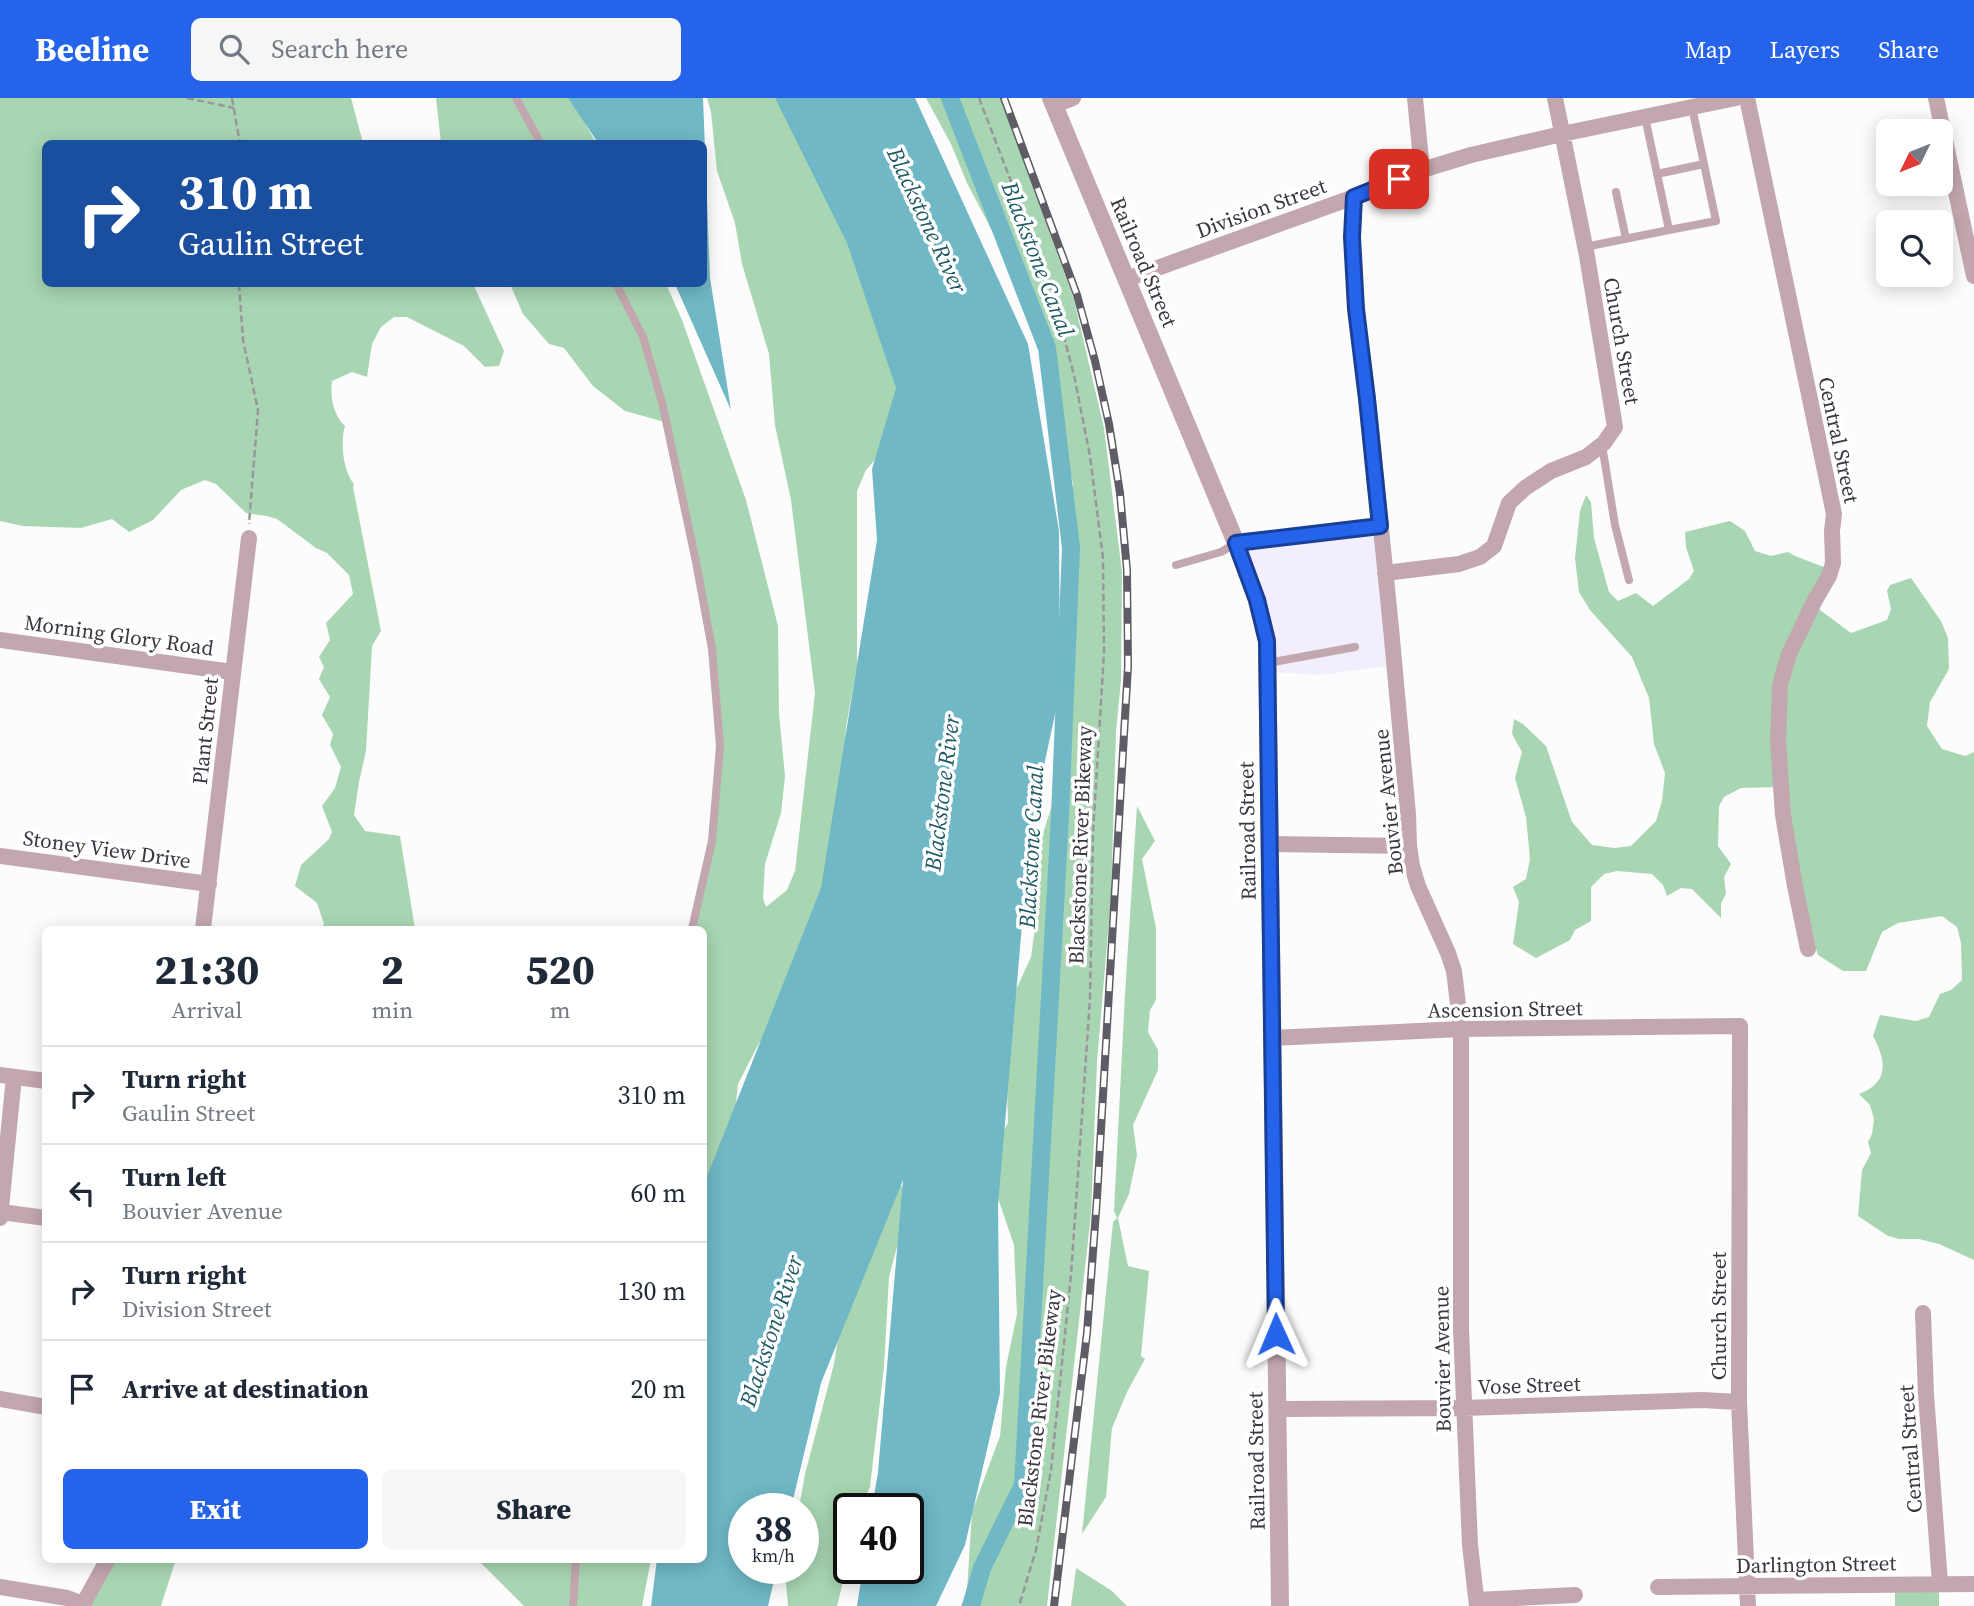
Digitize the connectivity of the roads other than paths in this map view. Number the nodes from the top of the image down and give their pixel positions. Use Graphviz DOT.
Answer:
graph roads {
  1 [pos="516,98"];
  2 [pos="1073,98"];
  3 [pos="1415,98"];
  4 [pos="1555,98"];
  5 [pos="1736,98"];
  6 [pos="1747,98"];
  7 [pos="1936,98"];
  8 [pos="1053,102"];
  9 [pos="1692,107"];
  10 [pos="1645,117"];
  11 [pos="1562,134"];
  12 [pos="539,140"];
  13 [pos="1704,163"];
  14 [pos="1422,170"];
  15 [pos="1657,174"];
  16 [pos="1616,192"];
  17 [pos="1354,197"];
  18 [pos="1669,230"];
  19 [pos="1626,239"];
  20 [pos="1585,247"];
  21 [pos="1974,276"];
  22 [pos="1127,279"];
  23 [pos="618,287"];
  24 [pos="1602,444"];
  25 [pos="1380,526"];
  26 [pos="249,538"];
  27 [pos="1236,543"];
  28 [pos="1176,565"];
  29 [pos="1385,573"];
  30 [pos="1629,580"];
  31 [pos="0,640"];
  32 [pos="1355,647"];
  33 [pos="1267,663"];
  34 [pos="232,672"];
  35 [pos="1270,844"];
  36 [pos="1409,846"];
  37 [pos="0,856"];
  38 [pos="209,884"];
  39 [pos="203,926"];
  40 [pos="693,926"];
  41 [pos="1808,949"];
  42 [pos="1740,1026"];
  43 [pos="1461,1029"];
  44 [pos="1272,1038"];
  45 [pos="7,1076"];
  46 [pos="42,1080"];
  47 [pos="1,1212"];
  48 [pos="42,1217"];
  49 [pos="0,1218"];
  50 [pos="1923,1313"];
  51 [pos="0,1399"];
  52 [pos="1739,1402"];
  53 [pos="42,1406"];
  54 [pos="1464,1408"];
  55 [pos="1278,1409"];
  56 [pos="106,1563"];
  57 [pos="576,1563"];
  58 [pos="1940,1583"];
  59 [pos="1974,1584"];
  60 [pos="0,1587"];
  61 [pos="1658,1587"];
  62 [pos="1748,1587"];
  63 [pos="1574,1595"];
  64 [pos="1477,1603"];
  65 [pos="83,1605"];
  66 [pos="573,1606"];
  67 [pos="1280,1606"];
  68 [pos="1748,1606"];
  1 -- 12 [label="lane"];
  2 -- 8 [label="street"];
  3 -- 14 [label="street"];
  4 -- 11 [label="street, Church Street"];
  5 -- 9 [label="street, Division Street"];
  6 -- 41 [label="street, Central Street"];
  7 -- 21 [label="street"];
  8 -- 22 [label="street, Railroad Street"];
  9 -- 10 [label="street, Division Street"];
  9 -- 13 [label="lane"];
  10 -- 11 [label="street, Division Street"];
  10 -- 15 [label="lane"];
  11 -- 14 [label="street, Division Street"];
  11 -- 20 [label="street, Church Street"];
  13 -- 15 [label="lane"];
  13 -- 18 [label="lane"];
  14 -- 17 [label="street, Division Street"];
  15 -- 18 [label="lane"];
  16 -- 19 [label="lane"];
  17 -- 22 [label="street, Division Street"];
  17 -- 25 [label="street, Bouvier Avenue"];
  18 -- 19 [label="lane"];
  19 -- 20 [label="lane"];
  20 -- 24 [label="street, Church Street"];
  22 -- 27 [label="street, Railroad Street"];
  23 -- 40 [label="lane"];
  24 -- 29 [label="street"];
  24 -- 30 [label="lane"];
  25 -- 27 [label="street"];
  25 -- 29 [label="street, Bouvier Avenue"];
  26 -- 34 [label="street, Plant Street"];
  27 -- 28 [label="lane"];
  27 -- 33 [label="street, Railroad Street"];
  29 -- 36 [label="street, Bouvier Avenue"];
  31 -- 34 [label="street, Morning Glory Road"];
  32 -- 33 [label="lane"];
  33 -- 35 [label="street, Railroad Street"];
  34 -- 38 [label="street, Plant Street"];
  35 -- 36 [label="street"];
  35 -- 44 [label="street, Railroad Street"];
  36 -- 43 [label="street, Bouvier Avenue"];
  37 -- 38 [label="street, Stoney View Drive"];
  38 -- 39 [label="street, Plant Street"];
  42 -- 43 [label="street, Ascension Street"];
  42 -- 52 [label="street, Church Street"];
  43 -- 44 [label="street, Ascension Street"];
  43 -- 54 [label="street, Bouvier Avenue"];
  44 -- 55 [label="street, Railroad Street"];
  45 -- 46 [label="street"];
  45 -- 47 [label="street"];
  47 -- 48 [label="street"];
  47 -- 49 [label="street"];
  50 -- 58 [label="street, Central Street"];
  51 -- 53 [label="street"];
  52 -- 54 [label="street, Vose Street"];
  52 -- 62 [label="street, Church Street"];
  54 -- 55 [label="street, Vose Street"];
  54 -- 64 [label="street, Bouvier Avenue"];
  55 -- 67 [label="street, Railroad Street"];
  56 -- 65 [label="street"];
  57 -- 66 [label="lane"];
  58 -- 59 [label="street, Darlington Street"];
  58 -- 62 [label="street, Darlington Street"];
  60 -- 65 [label="street"];
  61 -- 62 [label="street, Darlington Street"];
  62 -- 68 [label="street, Church Street"];
  63 -- 64 [label="street"];
}
